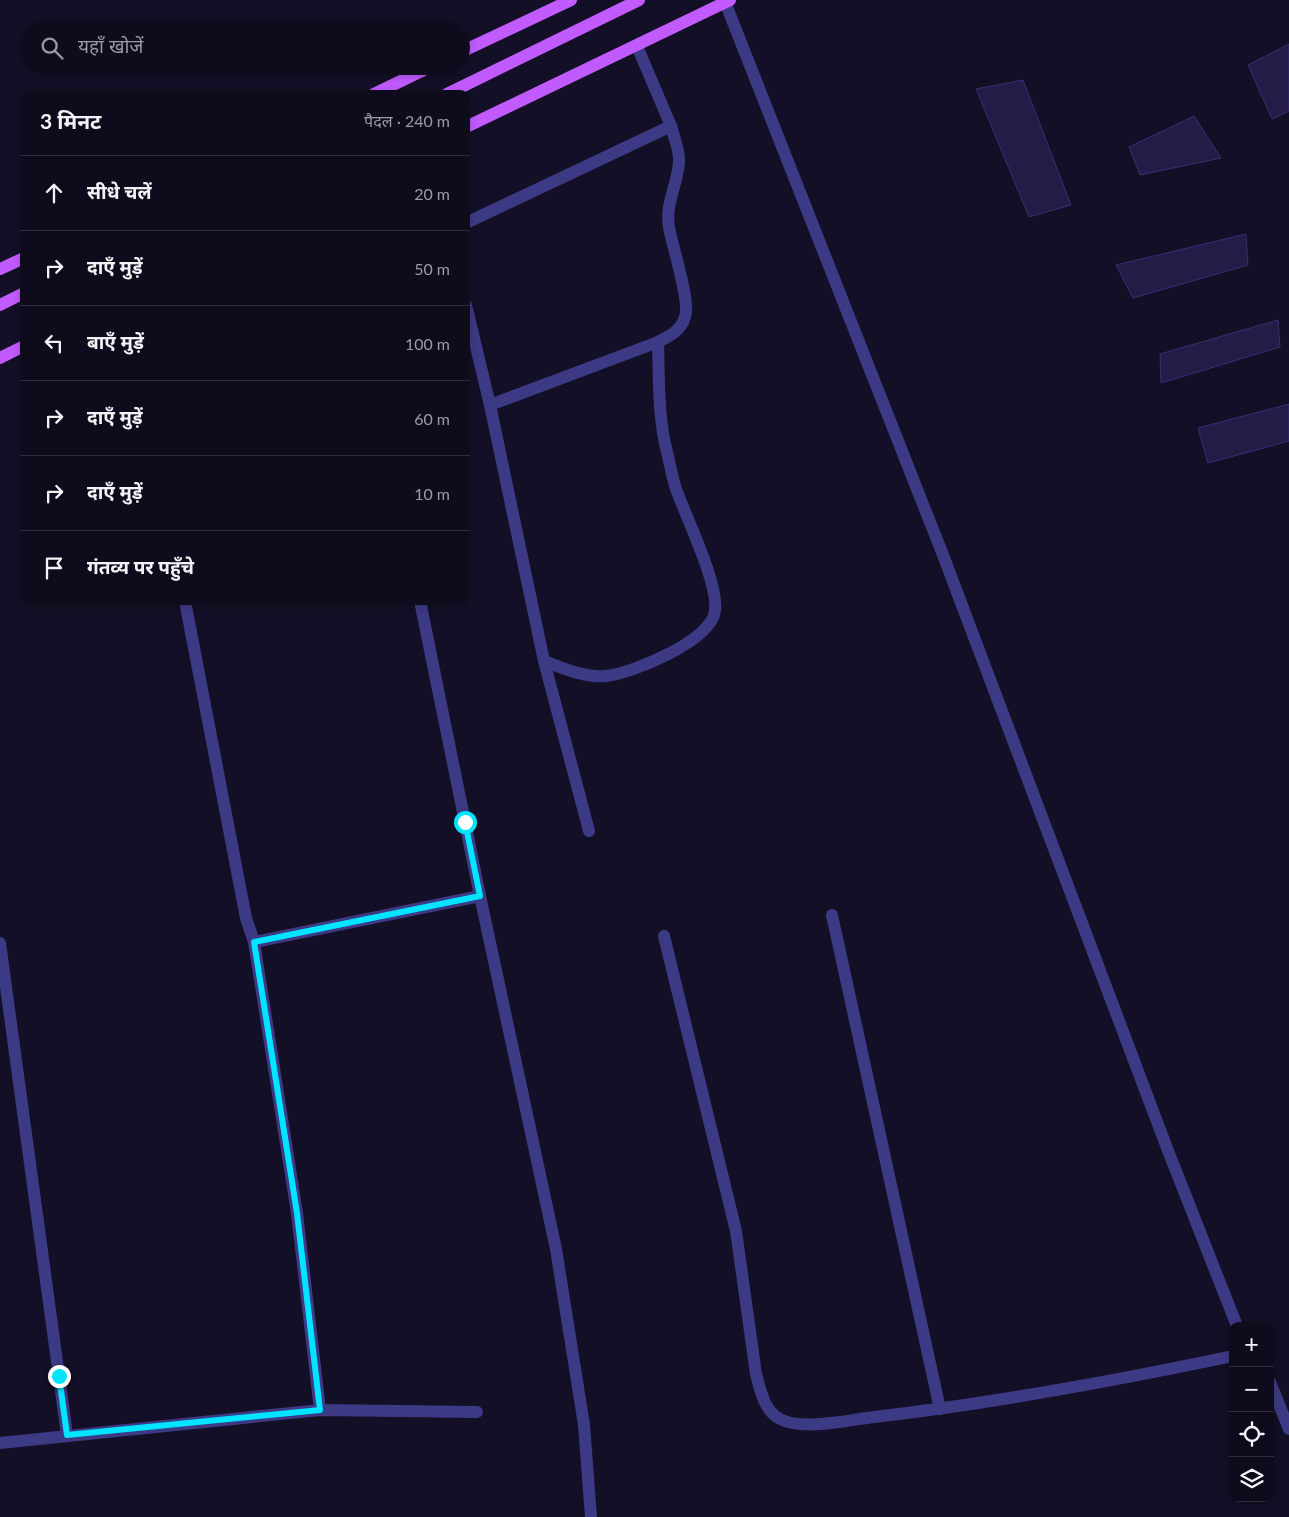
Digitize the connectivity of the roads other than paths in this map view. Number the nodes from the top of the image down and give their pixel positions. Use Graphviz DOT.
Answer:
graph roads {
  1 [pos="571,0"];
  2 [pos="639,0"];
  3 [pos="727,1"];
  4 [pos="637,46"];
  5 [pos="470,48"];
  6 [pos="413,75"];
  7 [pos="382,90"];
  8 [pos="455,90"];
  9 [pos="470,125"];
  10 [pos="671,126"];
  11 [pos="470,222"];
  12 [pos="20,260"];
  13 [pos="0,269"];
  14 [pos="20,295"];
  15 [pos="0,304"];
  16 [pos="470,322"];
  17 [pos="658,342"];
  18 [pos="20,348"];
  19 [pos="0,358"];
  20 [pos="490,405"];
  21 [pos="186,605"];
  22 [pos="421,605"];
  23 [pos="544,661"];
  24 [pos="590,831"];
  25 [pos="480,896"];
  26 [pos="832,914"];
  27 [pos="664,936"];
  28 [pos="254,942"];
  29 [pos="0,943"];
  30 [pos="1235,1322"];
  31 [pos="1229,1357"];
  32 [pos="1274,1392"];
  33 [pos="940,1409"];
  34 [pos="320,1410"];
  35 [pos="477,1412"];
  36 [pos="1289,1429"];
  37 [pos="67,1435"];
  38 [pos="0,1443"];
  39 [pos="591,1517"];
  1 -- 5 [label="main road"];
  2 -- 8 [label="main road"];
  3 -- 4 [label="main road"];
  3 -- 30 [label="street"];
  4 -- 9 [label="main road"];
  4 -- 10 [label="street"];
  6 -- 7 [label="main road"];
  10 -- 11 [label="street"];
  10 -- 17 [label="street"];
  12 -- 13 [label="main road"];
  14 -- 15 [label="main road"];
  16 -- 20 [label="street"];
  17 -- 20 [label="street"];
  17 -- 23 [label="street"];
  18 -- 19 [label="main road"];
  20 -- 23 [label="street"];
  21 -- 28 [label="street"];
  22 -- 25 [label="street"];
  23 -- 24 [label="street"];
  25 -- 28 [label="street"];
  25 -- 39 [label="street"];
  26 -- 33 [label="street"];
  27 -- 33 [label="street"];
  28 -- 34 [label="street"];
  29 -- 37 [label="street"];
  31 -- 33 [label="street"];
  32 -- 36 [label="street"];
  34 -- 35 [label="street"];
  34 -- 37 [label="street"];
  37 -- 38 [label="street"];
}
